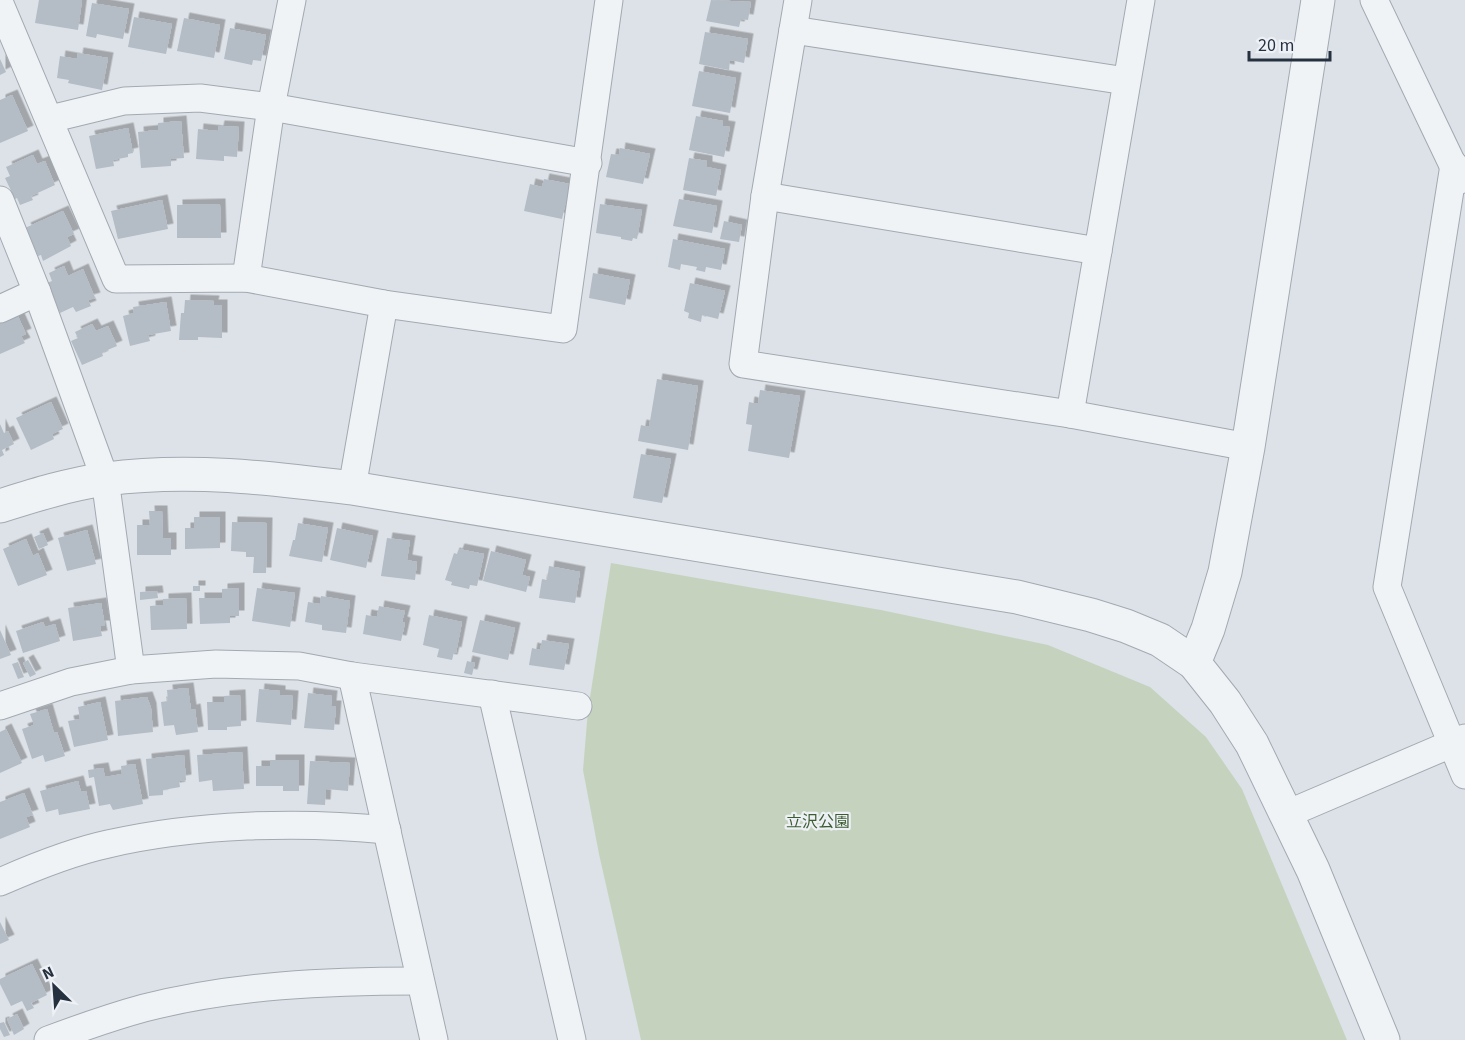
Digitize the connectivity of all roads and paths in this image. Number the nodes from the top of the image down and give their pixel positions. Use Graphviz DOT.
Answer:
graph roads {
  1 [pos="292,0"];
  2 [pos="609,0"];
  3 [pos="798,0"];
  4 [pos="1141,0"];
  5 [pos="1318,0"];
  6 [pos="1374,0"];
  7 [pos="0,4"];
  8 [pos="793,30"];
  9 [pos="1126,81"];
  10 [pos="271,106"];
  11 [pos="50,119"];
  12 [pos="588,163"];
  13 [pos="1454,165"];
  14 [pos="1465,195"];
  15 [pos="765,196"];
  16 [pos="0,200"];
  17 [pos="1098,251"];
  18 [pos="246,278"];
  19 [pos="37,292"];
  20 [pos="384,304"];
  21 [pos="0,309"];
  22 [pos="1070,414"];
  23 [pos="1248,447"];
  24 [pos="105,479"];
  25 [pos="352,488"];
  26 [pos="0,506"];
  27 [pos="1194,663"];
  28 [pos="131,670"];
  29 [pos="352,676"];
  30 [pos="492,694"];
  31 [pos="0,706"];
  32 [pos="578,706"];
  33 [pos="1459,741"];
  34 [pos="1465,775"];
  35 [pos="1287,814"];
  36 [pos="387,830"];
  37 [pos="0,882"];
  38 [pos="420,981"];
  39 [pos="48,1040"];
  40 [pos="434,1040"];
  41 [pos="572,1040"];
  42 [pos="1383,1040"];
  1 -- 10 [label="street"];
  2 -- 12 [label="street"];
  3 -- 8 [label="street"];
  4 -- 9 [label="street"];
  5 -- 23 [label="street"];
  6 -- 13 [label="street"];
  7 -- 11 [label="street"];
  8 -- 9 [label="street"];
  8 -- 15 [label="street"];
  9 -- 17 [label="street"];
  10 -- 11 [label="street"];
  10 -- 12 [label="street"];
  10 -- 18 [label="street"];
  11 -- 18 [label="street"];
  12 -- 20 [label="street"];
  13 -- 14 [label="street"];
  13 -- 33 [label="street"];
  15 -- 17 [label="street"];
  15 -- 22 [label="street"];
  16 -- 19 [label="street"];
  17 -- 22 [label="street"];
  18 -- 20 [label="street"];
  19 -- 21 [label="street"];
  19 -- 24 [label="street"];
  20 -- 25 [label="street"];
  22 -- 23 [label="street"];
  23 -- 27 [label="street"];
  24 -- 25 [label="street"];
  24 -- 26 [label="street"];
  24 -- 28 [label="street"];
  25 -- 27 [label="street"];
  27 -- 35 [label="street"];
  28 -- 29 [label="street"];
  28 -- 31 [label="street"];
  29 -- 30 [label="street"];
  29 -- 36 [label="street"];
  30 -- 32 [label="street"];
  30 -- 41 [label="street"];
  33 -- 34 [label="street"];
  33 -- 35 [label="street"];
  35 -- 42 [label="street"];
  36 -- 37 [label="street"];
  36 -- 38 [label="street"];
  38 -- 39 [label="street"];
  38 -- 40 [label="street"];
}
